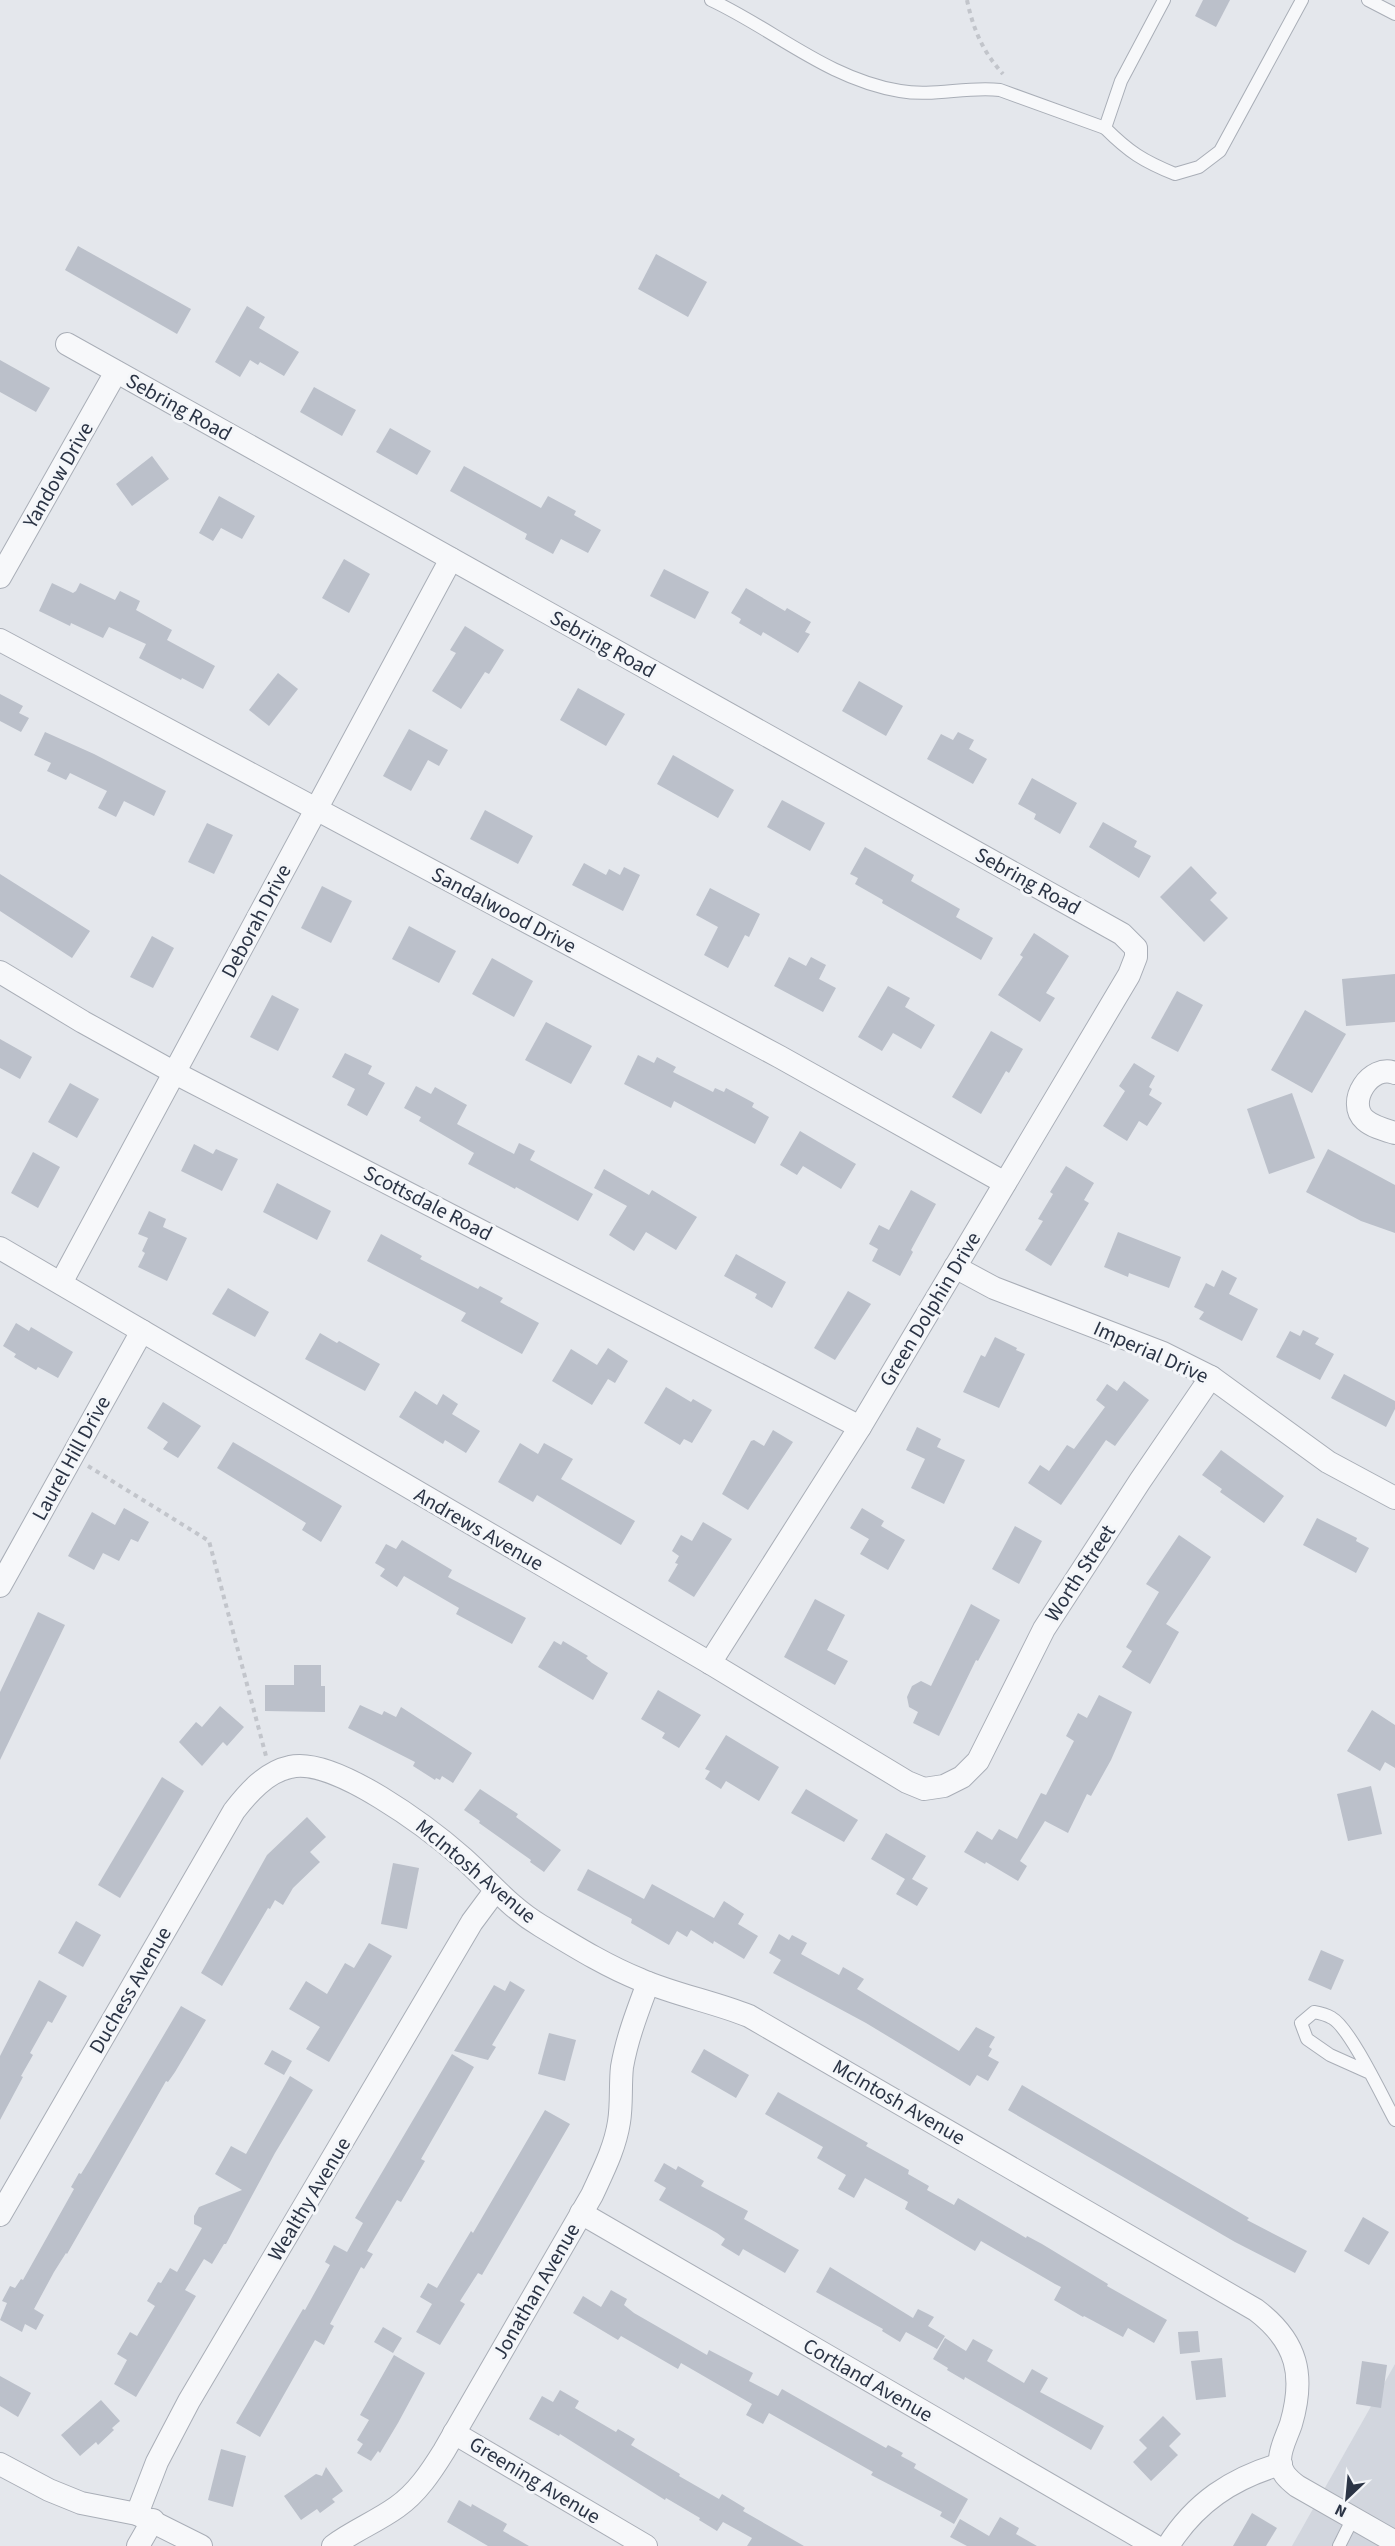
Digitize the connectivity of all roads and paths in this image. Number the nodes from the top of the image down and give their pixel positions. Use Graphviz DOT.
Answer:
graph roads {
  1 [pos="711,0"];
  2 [pos="967,0"];
  3 [pos="1164,0"];
  4 [pos="1302,0"];
  5 [pos="1368,0"];
  6 [pos="1395,14"];
  7 [pos="1032,101"];
  8 [pos="1105,128"];
  9 [pos="67,344"];
  10 [pos="116,372"];
  11 [pos="451,559"];
  12 [pos="0,577"];
  13 [pos="0,640"];
  14 [pos="315,810"];
  15 [pos="1136,948"];
  16 [pos="0,972"];
  17 [pos="175,1072"];
  18 [pos="1395,1073"];
  19 [pos="1395,1133"];
  20 [pos="1005,1183"];
  21 [pos="0,1248"];
  22 [pos="955,1267"];
  23 [pos="61,1283"];
  24 [pos="142,1331"];
  25 [pos="1211,1377"];
  26 [pos="860,1426"];
  27 [pos="72,1456"];
  28 [pos="1395,1498"];
  29 [pos="0,1586"];
  30 [pos="710,1663"];
  31 [pos="271,1775"];
  32 [pos="962,1777"];
  33 [pos="495,1891"];
  34 [pos="648,1983"];
  35 [pos="1368,2072"];
  36 [pos="1395,2120"];
  37 [pos="581,2213"];
  38 [pos="0,2215"];
  39 [pos="454,2433"];
  40 [pos="0,2463"];
  41 [pos="1281,2464"];
  42 [pos="145,2517"];
  43 [pos="1353,2518"];
  44 [pos="1395,2542"];
  45 [pos="138,2546"];
  46 [pos="201,2546"];
  47 [pos="333,2546"];
  48 [pos="646,2546"];
  49 [pos="1155,2546"];
  50 [pos="1168,2546"];
  51 [pos="1339,2546"];
  1 -- 7 [label="lane"];
  2 -- 7 [label="path"];
  3 -- 8 [label="lane"];
  4 -- 8 [label="lane"];
  5 -- 6 [label="lane"];
  7 -- 8 [label="lane"];
  9 -- 10 [label="street, Sebring Road"];
  10 -- 11 [label="street, Sebring Road"];
  10 -- 12 [label="street, Yandow Drive"];
  11 -- 14 [label="street, Deborah Drive"];
  11 -- 15 [label="street, Sebring Road"];
  13 -- 14 [label="street, Sandalwood Drive"];
  14 -- 17 [label="street, Deborah Drive"];
  14 -- 20 [label="street, Sandalwood Drive"];
  15 -- 20 [label="street, Green Dolphin Drive"];
  16 -- 17 [label="street, Scottsdale Road"];
  17 -- 23 [label="street, Deborah Drive"];
  17 -- 26 [label="street, Scottsdale Road"];
  18 -- 19 [label="street"];
  20 -- 22 [label="street, Green Dolphin Drive"];
  21 -- 23 [label="street, Andrews Avenue"];
  22 -- 25 [label="street, Imperial Drive"];
  22 -- 26 [label="street, Green Dolphin Drive"];
  23 -- 24 [label="street, Andrews Avenue"];
  24 -- 27 [label="street, Laurel Hill Drive"];
  24 -- 30 [label="street, Andrews Avenue"];
  25 -- 28 [label="street, Imperial Drive"];
  25 -- 32 [label="street, Worth Street"];
  26 -- 30 [label="street, Green Dolphin Drive"];
  27 -- 29 [label="street, Laurel Hill Drive"];
  27 -- 31 [label="path"];
  30 -- 32 [label="street, Andrews Avenue"];
  31 -- 33 [label="street, McIntosh Avenue"];
  31 -- 38 [label="street, Duchess Avenue"];
  33 -- 34 [label="street, McIntosh Avenue"];
  33 -- 42 [label="street, Wealthy Avenue"];
  34 -- 37 [label="street, Jonathan Avenue"];
  34 -- 41 [label="street, McIntosh Avenue"];
  35 -- 35 [label="lane"];
  35 -- 36 [label="lane"];
  37 -- 39 [label="street, Jonathan Avenue"];
  37 -- 49 [label="street, Cortland Avenue"];
  39 -- 47 [label="street, Jonathan Avenue"];
  39 -- 48 [label="street, Greening Avenue"];
  40 -- 42 [label="street"];
  41 -- 43 [label="street"];
  41 -- 50 [label="street"];
  42 -- 45 [label="street, Wealthy Avenue"];
  42 -- 46 [label="street"];
  43 -- 44 [label="street"];
  43 -- 51 [label="lane"];
}
